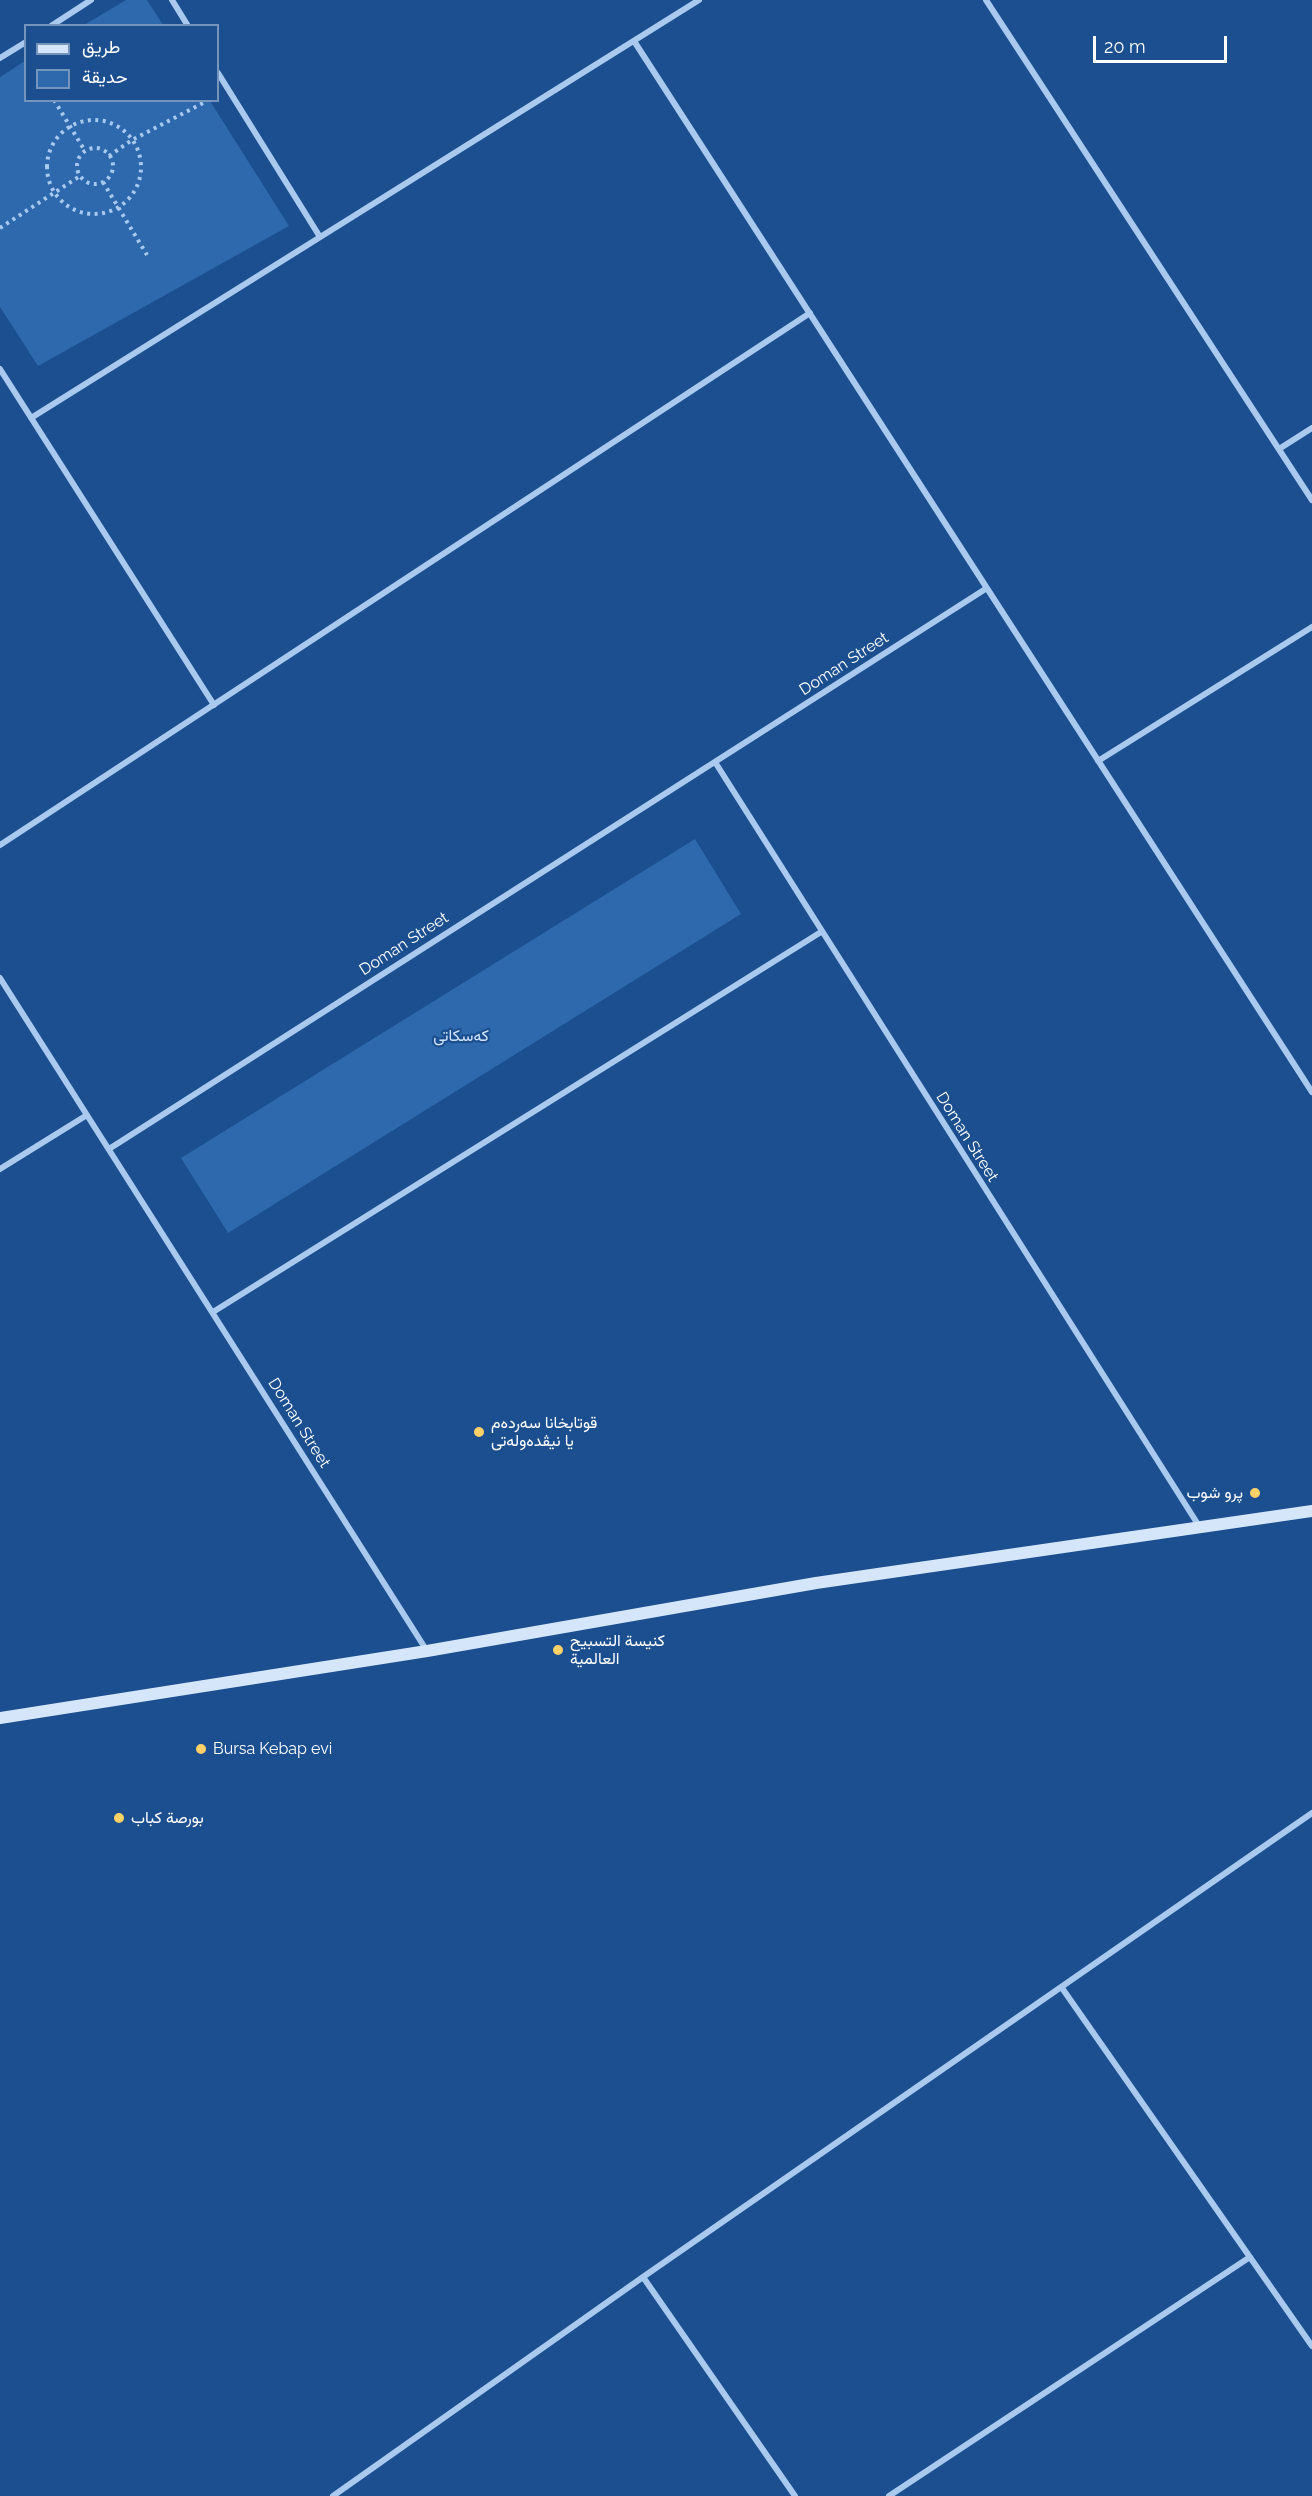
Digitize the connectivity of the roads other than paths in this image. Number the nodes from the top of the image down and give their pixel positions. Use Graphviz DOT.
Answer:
graph roads {
  1 [pos="91,0"];
  2 [pos="172,0"];
  3 [pos="699,0"];
  4 [pos="986,0"];
  5 [pos="54,24"];
  6 [pos="187,24"];
  7 [pos="634,41"];
  8 [pos="24,43"];
  9 [pos="0,58"];
  10 [pos="219,75"];
  11 [pos="320,237"];
  12 [pos="810,313"];
  13 [pos="0,369"];
  14 [pos="31,418"];
  15 [pos="1312,428"];
  16 [pos="1279,449"];
  17 [pos="1312,500"];
  18 [pos="987,588"];
  19 [pos="1312,627"];
  20 [pos="214,705"];
  21 [pos="1098,761"];
  22 [pos="715,762"];
  23 [pos="0,845"];
  24 [pos="821,932"];
  25 [pos="0,978"];
  26 [pos="1312,1092"];
  27 [pos="87,1115"];
  28 [pos="109,1149"];
  29 [pos="0,1169"];
  30 [pos="213,1312"];
  31 [pos="1312,1511"];
  32 [pos="1199,1526"];
  33 [pos="427,1651"];
  34 [pos="0,1718"];
  35 [pos="1312,1813"];
  36 [pos="1062,1988"];
  37 [pos="1250,2257"];
  38 [pos="643,2277"];
  39 [pos="1312,2346"];
  40 [pos="333,2496"];
  41 [pos="795,2496"];
  42 [pos="889,2496"];
  1 -- 5 [label="street"];
  2 -- 6 [label="street"];
  3 -- 7 [label="street"];
  4 -- 16 [label="street"];
  7 -- 11 [label="street"];
  7 -- 12 [label="street"];
  8 -- 9 [label="street"];
  10 -- 11 [label="street"];
  11 -- 14 [label="street"];
  12 -- 18 [label="street"];
  12 -- 20 [label="street"];
  13 -- 14 [label="street"];
  14 -- 20 [label="street"];
  15 -- 16 [label="street"];
  16 -- 17 [label="street"];
  18 -- 21 [label="street"];
  18 -- 22 [label="street, Doman Street"];
  19 -- 21 [label="street"];
  20 -- 23 [label="street"];
  21 -- 26 [label="street"];
  22 -- 24 [label="street, Doman Street"];
  22 -- 28 [label="street, Doman Street"];
  24 -- 30 [label="street"];
  24 -- 32 [label="street, Doman Street"];
  25 -- 27 [label="street, Doman Street"];
  27 -- 28 [label="street, Doman Street"];
  27 -- 29 [label="street"];
  28 -- 30 [label="street, Doman Street"];
  30 -- 33 [label="street, Doman Street"];
  31 -- 32 [label="street"];
  32 -- 33 [label="street"];
  33 -- 34 [label="street"];
  35 -- 36 [label="street"];
  36 -- 37 [label="street"];
  36 -- 38 [label="street"];
  37 -- 39 [label="street"];
  37 -- 42 [label="street"];
  38 -- 40 [label="street"];
  38 -- 41 [label="street"];
}
